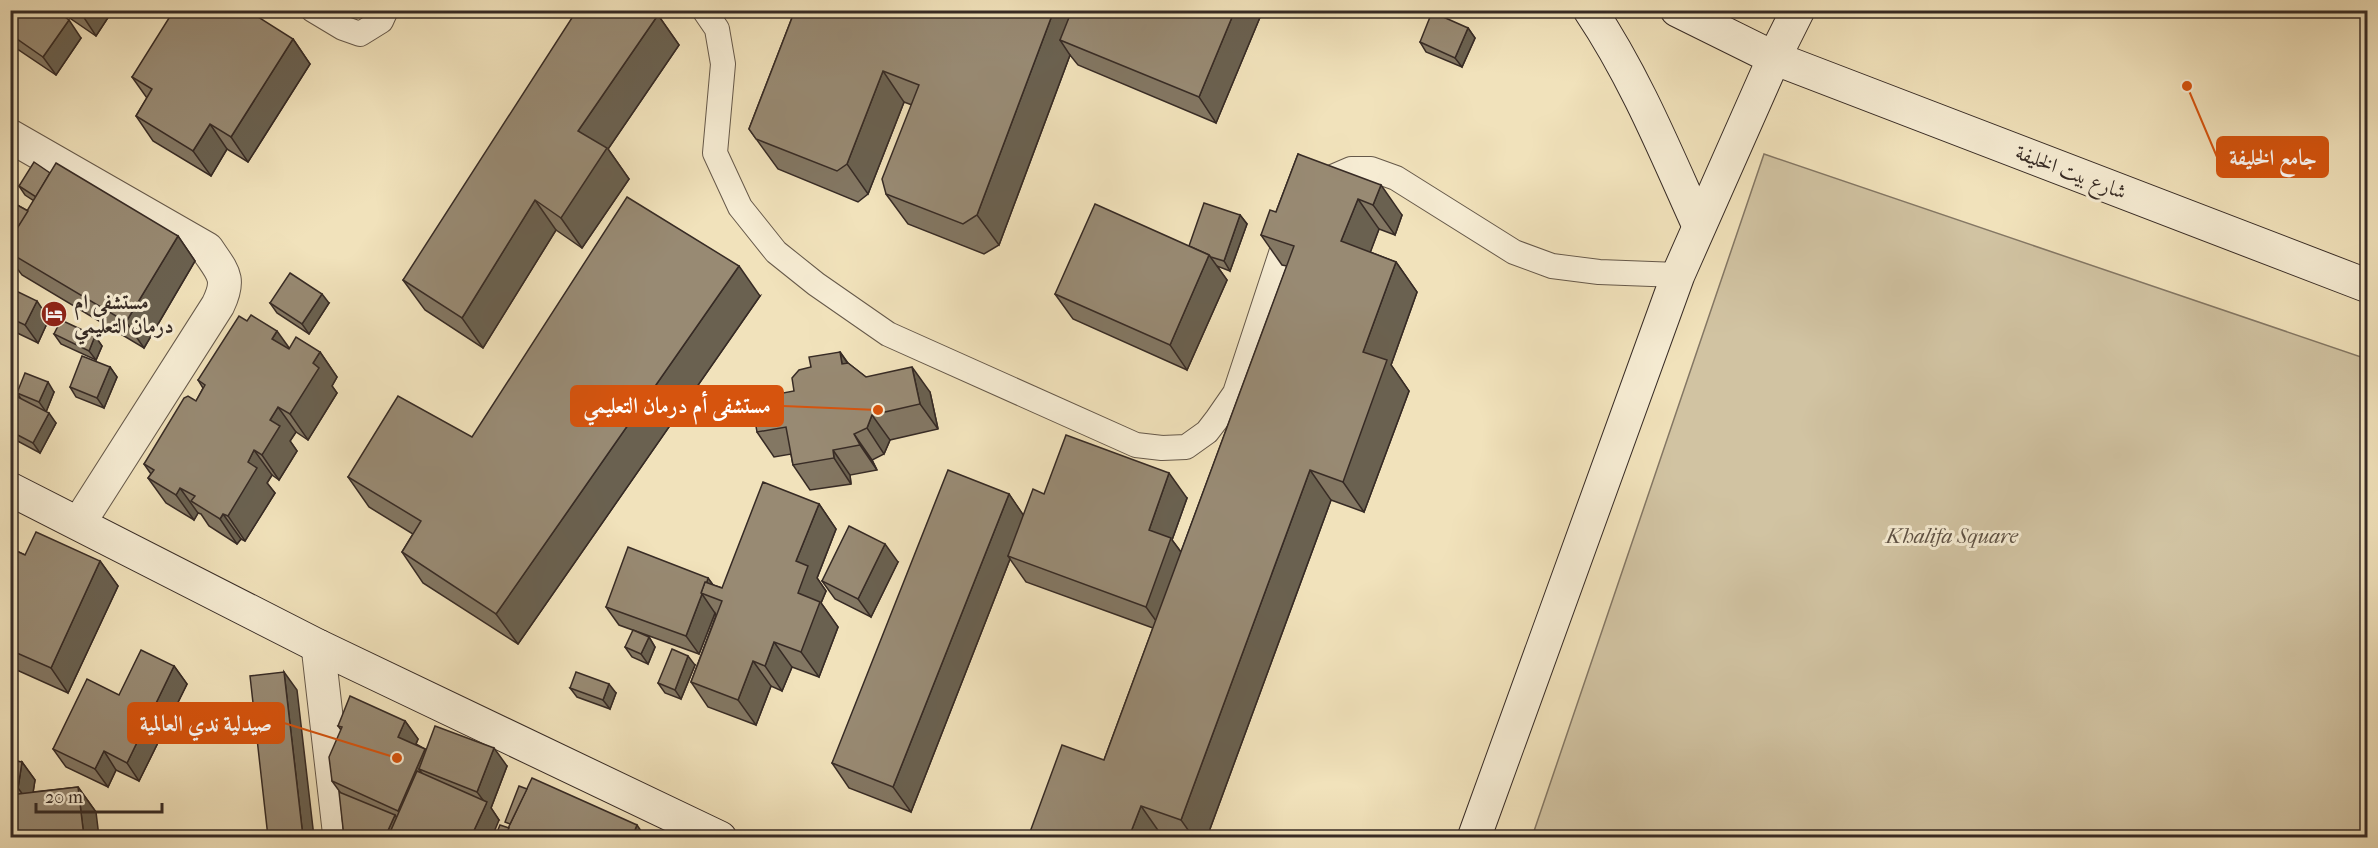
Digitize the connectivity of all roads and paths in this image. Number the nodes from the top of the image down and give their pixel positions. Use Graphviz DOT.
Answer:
graph roads {
  1 [pos="313,10"];
  2 [pos="386,10"];
  3 [pos="704,10"];
  4 [pos="1590,10"];
  5 [pos="1677,10"];
  6 [pos="1798,10"];
  7 [pos="1774,58"];
  8 [pos="10,136"];
  9 [pos="1699,226"];
  10 [pos="1678,275"];
  11 [pos="2367,286"];
  12 [pos="10,489"];
  13 [pos="79,524"];
  14 [pos="318,646"];
  15 [pos="340,837"];
  16 [pos="720,837"];
  17 [pos="1474,837"];
  1 -- 2 [label="lane"];
  3 -- 10 [label="lane"];
  4 -- 9 [label="street"];
  5 -- 7 [label="street, شارع بيت الخليفة"];
  6 -- 7 [label="street"];
  7 -- 9 [label="street"];
  7 -- 11 [label="street, شارع بيت الخليفة"];
  8 -- 13 [label="street"];
  9 -- 10 [label="street"];
  10 -- 17 [label="street"];
  12 -- 13 [label="street"];
  13 -- 14 [label="street"];
  14 -- 15 [label="street"];
  14 -- 16 [label="street"];
}
